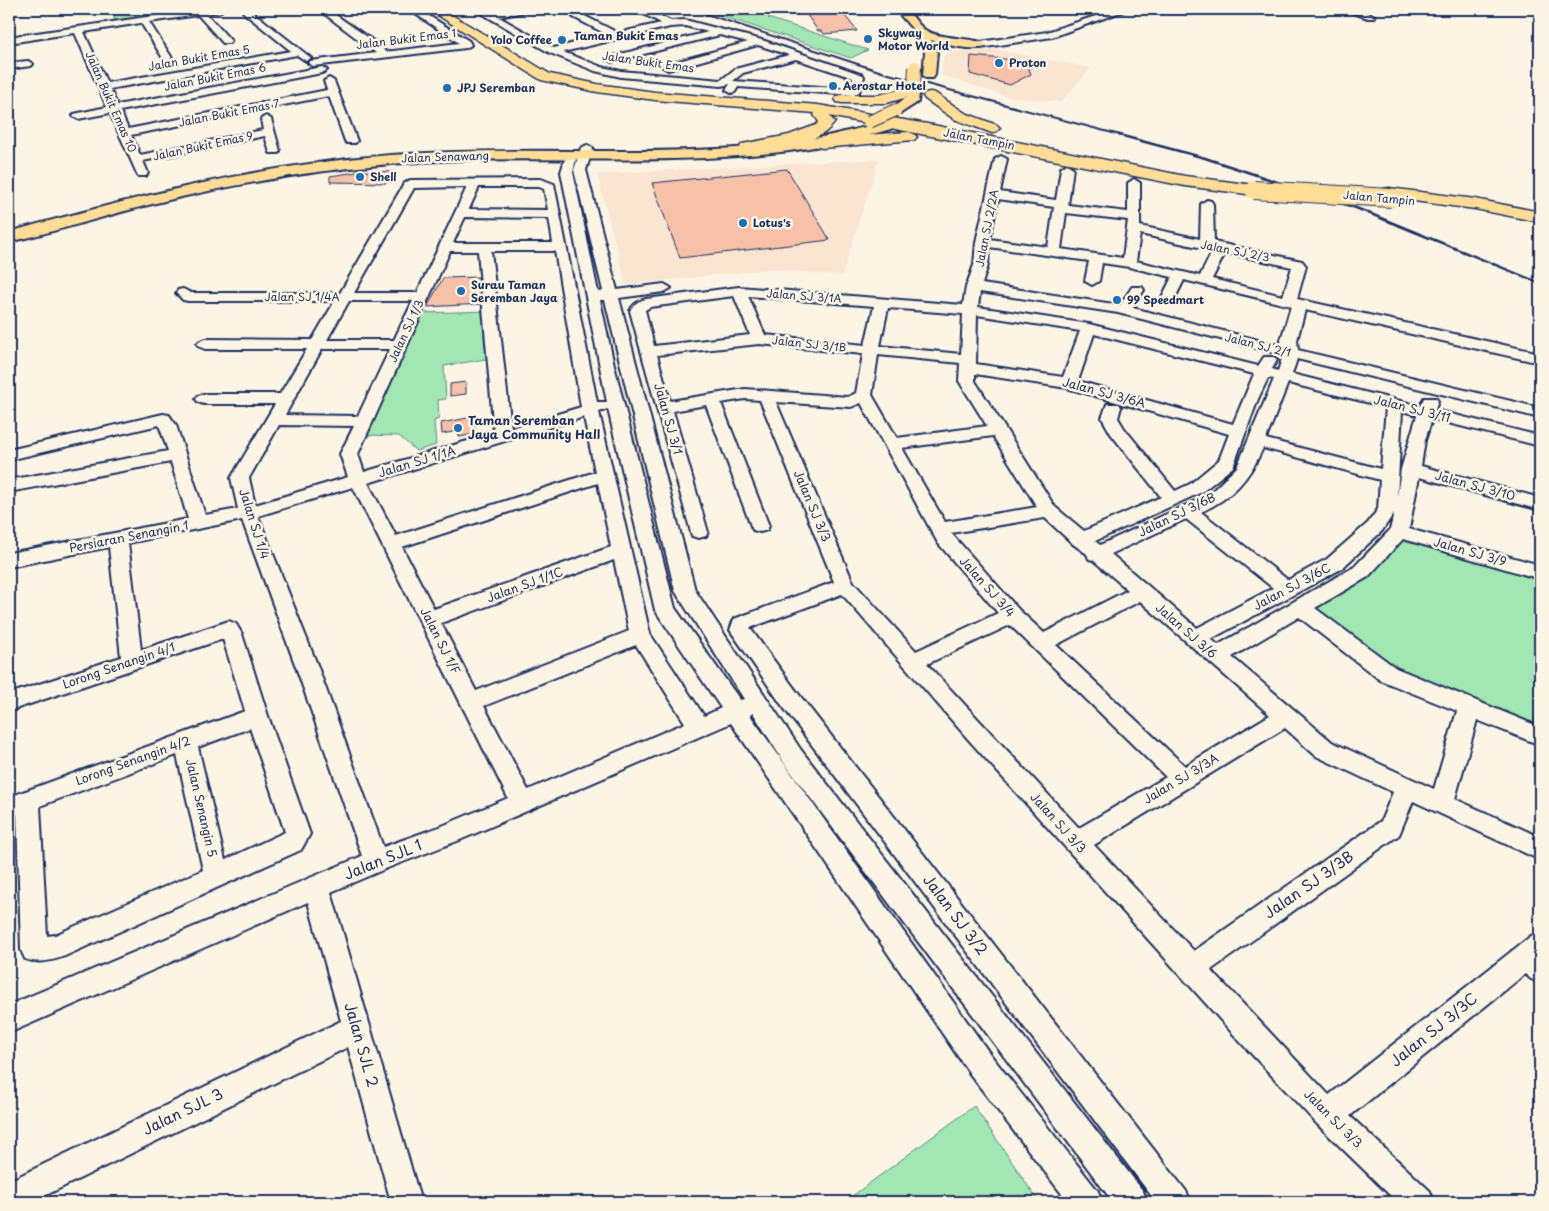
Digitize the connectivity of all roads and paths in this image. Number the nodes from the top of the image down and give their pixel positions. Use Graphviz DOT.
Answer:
graph roads {
  1 [pos="151,9"];
  2 [pos="218,9"];
  3 [pos="252,9"];
  4 [pos="322,9"];
  5 [pos="336,9"];
  6 [pos="412,9"];
  7 [pos="434,9"];
  8 [pos="448,9"];
  9 [pos="526,9"];
  10 [pos="638,9"];
  11 [pos="890,9"];
  12 [pos="901,9"];
  13 [pos="1126,9"];
  14 [pos="1351,9"];
  15 [pos="505,11"];
  16 [pos="200,12"];
  17 [pos="485,13"];
  18 [pos="576,15"];
  19 [pos="1371,16"];
  20 [pos="463,18"];
  21 [pos="156,19"];
  22 [pos="144,20"];
  23 [pos="670,24"];
  24 [pos="82,28"];
  25 [pos="717,32"];
  26 [pos="921,32"];
  27 [pos="616,36"];
  28 [pos="9,40"];
  29 [pos="380,40"];
  30 [pos="226,41"];
  31 [pos="759,42"];
  32 [pos="980,45"];
  33 [pos="566,48"];
  34 [pos="553,51"];
  35 [pos="299,52"];
  36 [pos="381,54"];
  37 [pos="795,56"];
  38 [pos="167,58"];
  39 [pos="806,58"];
  40 [pos="612,59"];
  41 [pos="930,61"];
  42 [pos="312,63"];
  43 [pos="28,64"];
  44 [pos="9,66"];
  45 [pos="668,67"];
  46 [pos="322,70"];
  47 [pos="549,73"];
  48 [pos="734,82"];
  49 [pos="104,87"];
  50 [pos="914,88"];
  51 [pos="333,92"];
  52 [pos="930,94"];
  53 [pos="808,97"];
  54 [pos="262,106"];
  55 [pos="114,109"];
  56 [pos="896,110"];
  57 [pos="817,113"];
  58 [pos="912,113"];
  59 [pos="78,116"];
  60 [pos="869,122"];
  61 [pos="886,126"];
  62 [pos="270,132"];
  63 [pos="1004,132"];
  64 [pos="125,133"];
  65 [pos="351,141"];
  66 [pos="958,141"];
  67 [pos="822,143"];
  68 [pos="748,148"];
  69 [pos="274,151"];
  70 [pos="579,151"];
  71 [pos="543,154"];
  72 [pos="626,154"];
  73 [pos="136,159"];
  74 [pos="1000,159"];
  75 [pos="1067,168"];
  76 [pos="574,172"];
  77 [pos="142,173"];
  78 [pos="1185,181"];
  79 [pos="475,182"];
  80 [pos="1134,183"];
  81 [pos="1249,184"];
  82 [pos="993,195"];
  83 [pos="1390,196"];
  84 [pos="1207,204"];
  85 [pos="1061,206"];
  86 [pos="461,213"];
  87 [pos="553,214"];
  88 [pos="1540,218"];
  89 [pos="1134,223"];
  90 [pos="1540,224"];
  91 [pos="9,226"];
  92 [pos="9,237"];
  93 [pos="983,242"];
  94 [pos="1207,245"];
  95 [pos="445,247"];
  96 [pos="484,247"];
  97 [pos="560,247"];
  98 [pos="1221,248"];
  99 [pos="1054,252"];
  100 [pos="1096,258"];
  101 [pos="1129,263"];
  102 [pos="1180,275"];
  103 [pos="1092,281"];
  104 [pos="1204,281"];
  105 [pos="1137,290"];
  106 [pos="739,291"];
  107 [pos="184,294"];
  108 [pos="611,294"];
  109 [pos="343,297"];
  110 [pos="422,297"];
  111 [pos="592,297"];
  112 [pos="1169,297"];
  113 [pos="971,298"];
  114 [pos="882,302"];
  115 [pos="1294,303"];
  116 [pos="639,307"];
  117 [pos="1124,311"];
  118 [pos="1089,328"];
  119 [pos="758,339"];
  120 [pos="204,344"];
  121 [pos="316,345"];
  122 [pos="400,345"];
  123 [pos="649,350"];
  124 [pos="871,351"];
  125 [pos="1540,358"];
  126 [pos="1280,360"];
  127 [pos="968,368"];
  128 [pos="1069,383"];
  129 [pos="635,389"];
  130 [pos="864,395"];
  131 [pos="766,396"];
  132 [pos="204,398"];
  133 [pos="285,399"];
  134 [pos="712,400"];
  135 [pos="614,402"];
  136 [pos="1394,405"];
  137 [pos="666,407"];
  138 [pos="1113,407"];
  139 [pos="1428,407"];
  140 [pos="590,409"];
  141 [pos="1540,413"];
  142 [pos="273,420"];
  143 [pos="364,421"];
  144 [pos="1540,428"];
  145 [pos="998,430"];
  146 [pos="503,436"];
  147 [pos="1236,436"];
  148 [pos="1540,441"];
  149 [pos="1256,442"];
  150 [pos="893,444"];
  151 [pos="9,455"];
  152 [pos="177,455"];
  153 [pos="1410,469"];
  154 [pos="605,475"];
  155 [pos="1390,477"];
  156 [pos="358,480"];
  157 [pos="9,486"];
  158 [pos="1172,499"];
  159 [pos="1540,504"];
  160 [pos="1049,511"];
  161 [pos="1188,511"];
  162 [pos="248,513"];
  163 [pos="198,523"];
  164 [pos="760,526"];
  165 [pos="939,529"];
  166 [pos="699,532"];
  167 [pos="1399,532"];
  168 [pos="118,539"];
  169 [pos="1080,540"];
  170 [pos="391,544"];
  171 [pos="622,550"];
  172 [pos="1096,554"];
  173 [pos="9,560"];
  174 [pos="1540,572"];
  175 [pos="844,585"];
  176 [pos="1287,590"];
  177 [pos="1141,592"];
  178 [pos="1300,607"];
  179 [pos="1012,615"];
  180 [pos="429,619"];
  181 [pos="640,634"];
  182 [pos="1195,638"];
  183 [pos="1042,644"];
  184 [pos="1216,656"];
  185 [pos="132,662"];
  186 [pos="912,662"];
  187 [pos="471,702"];
  188 [pos="9,703"];
  189 [pos="746,707"];
  190 [pos="1468,708"];
  191 [pos="257,716"];
  192 [pos="1286,716"];
  193 [pos="699,727"];
  194 [pos="1540,736"];
  195 [pos="185,742"];
  196 [pos="1183,778"];
  197 [pos="1406,787"];
  198 [pos="522,802"];
  199 [pos="18,803"];
  200 [pos="1442,803"];
  201 [pos="1076,843"];
  202 [pos="1540,849"];
  203 [pos="376,861"];
  204 [pos="216,874"];
  205 [pos="316,888"];
  206 [pos="1536,957"];
  207 [pos="1192,968"];
  208 [pos="9,1019"];
  209 [pos="356,1028"];
  210 [pos="1328,1115"];
  211 [pos="15,1197"];
  212 [pos="406,1202"];
  213 [pos="1087,1202"];
  214 [pos="1132,1202"];
  215 [pos="1174,1202"];
  216 [pos="1419,1202"];
  1 -- 21 [label="street"];
  2 -- 16 [label="street"];
  3 -- 35 [label="street"];
  4 -- 36 [label="street"];
  5 -- 29 [label="street"];
  6 -- 36 [label="street, Jalan Bukit Emas 1"];
  7 -- 47 [label="highway, Jalan Tampin"];
  8 -- 20 [label="highway, Jalan Tampin"];
  9 -- 15 [label="street"];
  10 -- 23 [label="street"];
  11 -- 50 [label="main road, bridge"];
  12 -- 26 [label="main road"];
  13 -- 32 [label="street"];
  14 -- 19 [label="street"];
  15 -- 17 [label="street"];
  15 -- 33 [label="street"];
  16 -- 21 [label="street"];
  16 -- 30 [label="street"];
  17 -- 20 [label="street"];
  17 -- 34 [label="street, Jalan Bukit Emas"];
  18 -- 27 [label="street"];
  20 -- 47 [label="highway, Jalan Tampin"];
  21 -- 22 [label="street"];
  22 -- 24 [label="street"];
  22 -- 38 [label="street"];
  23 -- 25 [label="street"];
  23 -- 27 [label="street"];
  24 -- 28 [label="street"];
  24 -- 49 [label="street, Jalan Bukit Emas 10"];
  25 -- 31 [label="street"];
  25 -- 40 [label="street"];
  26 -- 32 [label="main road"];
  26 -- 41 [label="main road"];
  27 -- 33 [label="street"];
  31 -- 37 [label="street"];
  31 -- 45 [label="street"];
  32 -- 41 [label="main road"];
  33 -- 34 [label="street"];
  34 -- 48 [label="street, Jalan Bukit Emas"];
  35 -- 42 [label="street"];
  35 -- 49 [label="street, Jalan Bukit Emas 5"];
  36 -- 42 [label="street, Jalan Bukit Emas 1"];
  37 -- 39 [label="street"];
  37 -- 48 [label="street"];
  39 -- 48 [label="street"];
  39 -- 48 [label="street"];
  41 -- 52 [label="main road"];
  42 -- 46 [label="street"];
  43 -- 44 [label="street"];
  46 -- 51 [label="street"];
  46 -- 55 [label="street, Jalan Bukit Emas 6"];
  47 -- 48 [label="highway"];
  47 -- 57 [label="highway"];
  47 -- 78 [label="highway, Jalan Tampin"];
  47 -- 81 [label="highway, Jalan Tampin"];
  48 -- 53 [label="highway"];
  49 -- 55 [label="street, Jalan Bukit Emas 10"];
  50 -- 53 [label="highway"];
  50 -- 56 [label="main road, Jalan Senawang"];
  51 -- 54 [label="street, Jalan Bukit Emas 7"];
  51 -- 65 [label="street"];
  52 -- 58 [label="main road, Jalan Senawang"];
  52 -- 63 [label="highway"];
  53 -- 56 [label="highway"];
  54 -- 62 [label="street"];
  54 -- 64 [label="street, Jalan Bukit Emas 7"];
  55 -- 59 [label="street, Jalan Bukit Emas 6"];
  55 -- 64 [label="street, Jalan Bukit Emas 10"];
  56 -- 58 [label="highway"];
  56 -- 60 [label="main road, Jalan Senawang, bridge"];
  57 -- 60 [label="highway"];
  57 -- 68 [label="highway"];
  58 -- 61 [label="main road, Jalan Senawang"];
  58 -- 63 [label="highway"];
  60 -- 61 [label="highway"];
  60 -- 68 [label="main road, Jalan Senawang"];
  61 -- 66 [label="highway"];
  61 -- 67 [label="main road, Jalan Senawang"];
  62 -- 69 [label="street"];
  62 -- 73 [label="street, Jalan Bukit Emas 9"];
  63 -- 81 [label="highway"];
  64 -- 73 [label="street, Jalan Bukit Emas 10"];
  66 -- 67 [label="highway"];
  66 -- 78 [label="highway"];
  67 -- 72 [label="main road, Jalan Senawang"];
  68 -- 70 [label="main road, Jalan Senawang"];
  70 -- 71 [label="main road, Jalan Senawang"];
  70 -- 72 [label="main road, Jalan Senawang"];
  70 -- 76 [label="street"];
  70 -- 91 [label="main road, Jalan Senawang"];
  71 -- 76 [label="main road"];
  71 -- 92 [label="main road, Jalan Senawang"];
  72 -- 76 [label="main road"];
  73 -- 77 [label="street, Jalan Bukit Emas 10"];
  74 -- 82 [label="street, Jalan SJ 2/2A"];
  75 -- 85 [label="street"];
  76 -- 108 [label="street"];
  76 -- 111 [label="street"];
  78 -- 81 [label="highway, Jalan Tampin"];
  79 -- 86 [label="street, Jalan SJ 1/3"];
  79 -- 87 [label="street"];
  79 -- 109 [label="street, Jalan SJ 1/4"];
  80 -- 89 [label="street"];
  81 -- 83 [label="highway, Jalan Tampin, bridge"];
  82 -- 85 [label="street, Jalan SJ 2/3"];
  82 -- 93 [label="street, Jalan SJ 2/2A"];
  83 -- 88 [label="highway, Jalan Tampin"];
  83 -- 90 [label="highway, Jalan Tampin"];
  84 -- 94 [label="street"];
  85 -- 89 [label="street, Jalan SJ 2/3"];
  85 -- 99 [label="street"];
  86 -- 87 [label="street"];
  86 -- 95 [label="street, Jalan SJ 1/3"];
  87 -- 97 [label="street"];
  89 -- 94 [label="street, Jalan SJ 2/3"];
  89 -- 101 [label="street"];
  93 -- 99 [label="street"];
  93 -- 113 [label="street, Jalan SJ 2/2A"];
  94 -- 98 [label="street, Jalan SJ 2/3"];
  95 -- 96 [label="street"];
  95 -- 110 [label="street, Jalan SJ 1/3"];
  96 -- 97 [label="street"];
  96 -- 146 [label="street"];
  97 -- 140 [label="street"];
  98 -- 104 [label="street"];
  98 -- 115 [label="street, Jalan SJ 2/3"];
  99 -- 100 [label="street"];
  100 -- 101 [label="street"];
  100 -- 103 [label="street"];
  101 -- 102 [label="street"];
  102 -- 104 [label="street"];
  102 -- 112 [label="street"];
  104 -- 115 [label="street"];
  105 -- 117 [label="street"];
  106 -- 114 [label="street, Jalan SJ 3/1A"];
  106 -- 116 [label="street, Jalan SJ 3/1A"];
  106 -- 119 [label="street"];
  107 -- 109 [label="street, Jalan SJ 1/4A"];
  108 -- 111 [label="street"];
  108 -- 113 [label="street"];
  108 -- 129 [label="street"];
  109 -- 110 [label="street, Jalan SJ 1/4A"];
  109 -- 121 [label="street, Jalan SJ 1/4"];
  110 -- 122 [label="street, Jalan SJ 1/3"];
  111 -- 135 [label="street"];
  113 -- 114 [label="street, Jalan SJ 3/1A"];
  113 -- 117 [label="street, Jalan SJ 2/1"];
  113 -- 118 [label="street"];
  113 -- 126 [label="street"];
  113 -- 127 [label="street"];
  114 -- 124 [label="street"];
  115 -- 125 [label="street"];
  115 -- 126 [label="street"];
  116 -- 123 [label="street, Jalan SJ 3/1"];
  117 -- 126 [label="street, Jalan SJ 2/1"];
  118 -- 126 [label="street"];
  118 -- 128 [label="street"];
  119 -- 123 [label="street, Jalan SJ 3/1B"];
  119 -- 124 [label="street, Jalan SJ 3/1B"];
  120 -- 121 [label="street"];
  121 -- 122 [label="street"];
  121 -- 133 [label="street, Jalan SJ 1/4"];
  122 -- 143 [label="street, Jalan SJ 1/3"];
  123 -- 137 [label="street, Jalan SJ 3/1"];
  124 -- 127 [label="street, Jalan SJ 3/1B"];
  124 -- 130 [label="street"];
  126 -- 136 [label="street, Jalan SJ 3/11"];
  126 -- 139 [label="street"];
  126 -- 141 [label="street, Jalan SJ 2/1"];
  126 -- 147 [label="street"];
  126 -- 149 [label="street, Jalan SJ 3/6B"];
  127 -- 128 [label="street, Jalan SJ 3/6A"];
  127 -- 138 [label="street"];
  127 -- 145 [label="street, Jalan SJ 3/6"];
  128 -- 147 [label="street, Jalan SJ 3/6A"];
  129 -- 135 [label="street, Jalan SJ 1/1A"];
  129 -- 189 [label="street"];
  130 -- 131 [label="street"];
  130 -- 150 [label="street, Jalan SJ 3/4"];
  131 -- 134 [label="street"];
  131 -- 175 [label="street, Jalan SJ 3/3"];
  132 -- 133 [label="street"];
  133 -- 142 [label="street, Jalan SJ 1/4"];
  134 -- 137 [label="street"];
  134 -- 164 [label="street"];
  135 -- 140 [label="street, Jalan SJ 1/1A"];
  135 -- 189 [label="street"];
  136 -- 139 [label="street, Jalan SJ 3/11"];
  136 -- 155 [label="street, Jalan SJ 3/6C"];
  137 -- 166 [label="street, Jalan SJ 3/1"];
  138 -- 147 [label="street"];
  138 -- 158 [label="street"];
  139 -- 144 [label="street"];
  139 -- 148 [label="street, Jalan SJ 3/11"];
  139 -- 153 [label="street"];
  140 -- 146 [label="street, Jalan SJ 1/1A"];
  140 -- 154 [label="street"];
  142 -- 143 [label="street"];
  142 -- 162 [label="street, Jalan SJ 1/4"];
  143 -- 156 [label="street, Jalan SJ 1/3"];
  145 -- 150 [label="street"];
  145 -- 160 [label="street, Jalan SJ 3/6"];
  146 -- 156 [label="street, Jalan SJ 1/1A"];
  147 -- 158 [label="street"];
  149 -- 155 [label="street"];
  149 -- 161 [label="street, Jalan SJ 3/6B"];
  150 -- 165 [label="street, Jalan SJ 3/4"];
  151 -- 152 [label="street"];
  152 -- 157 [label="street"];
  152 -- 163 [label="street"];
  153 -- 159 [label="street, Jalan SJ 3/10"];
  153 -- 167 [label="street"];
  154 -- 170 [label="street"];
  154 -- 171 [label="street"];
  155 -- 176 [label="street, Jalan SJ 3/6C"];
  156 -- 162 [label="street, Jalan SJ 1/1A"];
  156 -- 170 [label="street, Jalan SJ 1/F"];
  158 -- 169 [label="street"];
  160 -- 165 [label="street"];
  160 -- 169 [label="street, Jalan SJ 3/6"];
  161 -- 172 [label="street, Jalan SJ 3/6B"];
  161 -- 176 [label="street"];
  162 -- 163 [label="street, Persiaran Senangin 1"];
  162 -- 203 [label="street, Jalan SJ 1/4"];
  163 -- 168 [label="street, Persiaran Senangin 1"];
  165 -- 179 [label="street, Jalan SJ 3/4"];
  167 -- 174 [label="street, Jalan SJ 3/9"];
  167 -- 178 [label="street"];
  168 -- 173 [label="street, Persiaran Senangin 1"];
  168 -- 185 [label="street"];
  169 -- 172 [label="street, Jalan SJ 3/6"];
  170 -- 180 [label="street, Jalan SJ 1/F"];
  171 -- 180 [label="street, Jalan SJ 1/1C"];
  171 -- 181 [label="street"];
  172 -- 177 [label="street, Jalan SJ 3/6"];
  175 -- 186 [label="street, Jalan SJ 3/3"];
  175 -- 215 [label="street, Jalan SJ 3/2"];
  176 -- 182 [label="street, Jalan SJ 3/6C"];
  177 -- 182 [label="street, Jalan SJ 3/6"];
  177 -- 183 [label="street"];
  178 -- 184 [label="street"];
  178 -- 190 [label="street"];
  179 -- 183 [label="street, Jalan SJ 3/4"];
  179 -- 186 [label="street"];
  180 -- 187 [label="street, Jalan SJ 1/F"];
  181 -- 187 [label="street"];
  181 -- 193 [label="street"];
  182 -- 184 [label="street, Jalan SJ 3/6"];
  183 -- 196 [label="street, Jalan SJ 3/4"];
  184 -- 192 [label="street, Jalan SJ 3/6"];
  185 -- 188 [label="street, Lorong Senangin 4/1"];
  185 -- 191 [label="street, Lorong Senangin 4/1"];
  186 -- 201 [label="street, Jalan SJ 3/3"];
  187 -- 198 [label="street, Jalan SJ 1/F"];
  189 -- 193 [label="street, Jalan SJL 1"];
  189 -- 213 [label="street"];
  189 -- 214 [label="street"];
  190 -- 194 [label="street"];
  190 -- 200 [label="street"];
  191 -- 195 [label="street, Lorong Senangin 4/2"];
  191 -- 204 [label="street"];
  192 -- 196 [label="street, Jalan SJ 3/3A"];
  192 -- 197 [label="street, Jalan SJ 3/6"];
  193 -- 198 [label="street, Jalan SJL 1"];
  195 -- 199 [label="street, Lorong Senangin 4/2"];
  195 -- 204 [label="street, Jalan Senangin 5"];
  196 -- 201 [label="street, Jalan SJ 3/3A"];
  197 -- 200 [label="street, Jalan SJ 3/6"];
  197 -- 207 [label="street, Jalan SJ 3/3B"];
  198 -- 203 [label="street, Jalan SJL 1"];
  199 -- 204 [label="street"];
  200 -- 202 [label="street, Jalan SJ 3/6"];
  201 -- 207 [label="street, Jalan SJ 3/3"];
  203 -- 205 [label="street, Jalan SJL 1"];
  205 -- 208 [label="street, Jalan SJL 1"];
  205 -- 209 [label="street, Jalan SJL 2"];
  206 -- 210 [label="street, Jalan SJ 3/3C"];
  207 -- 210 [label="street, Jalan SJ 3/3"];
  209 -- 211 [label="street, Jalan SJL 3"];
  209 -- 212 [label="street, Jalan SJL 2"];
  210 -- 216 [label="street, Jalan SJ 3/3"];
}
